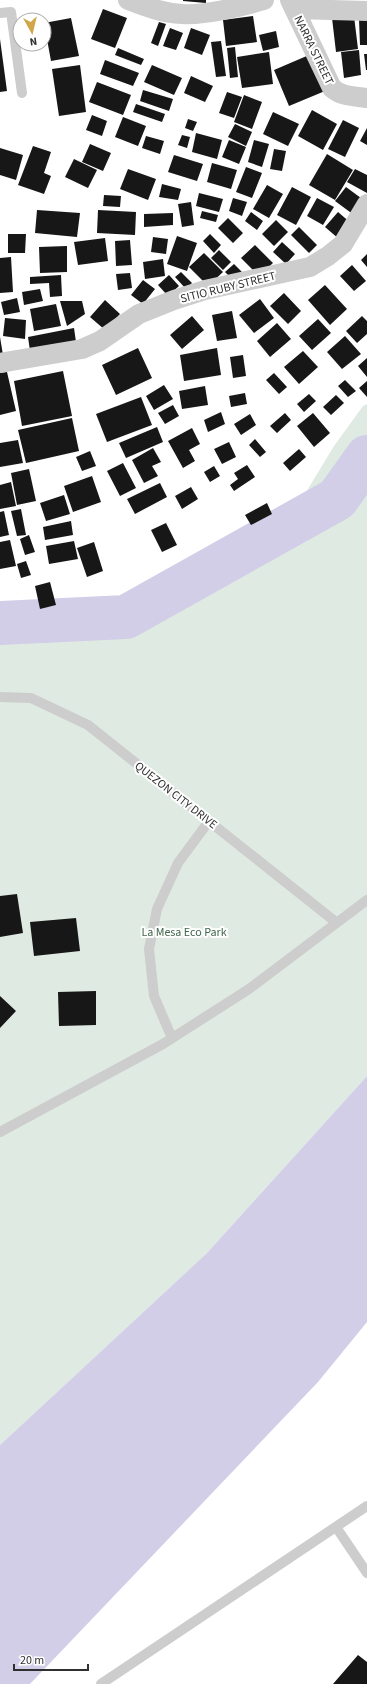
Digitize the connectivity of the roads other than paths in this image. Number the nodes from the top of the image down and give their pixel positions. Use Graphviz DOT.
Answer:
graph roads {
  1 [pos="128,0"];
  2 [pos="264,0"];
  3 [pos="293,5"];
  4 [pos="367,11"];
  5 [pos="0,13"];
  6 [pos="22,94"];
  7 [pos="367,98"];
  8 [pos="367,204"];
  9 [pos="0,363"];
  10 [pos="0,697"];
  11 [pos="209,821"];
  12 [pos="367,900"];
  13 [pos="337,923"];
  14 [pos="172,1038"];
  15 [pos="0,1132"];
  16 [pos="367,1506"];
  17 [pos="336,1527"];
  18 [pos="367,1573"];
  19 [pos="101,1684"];
  1 -- 2 [label="street"];
  3 -- 4 [label="street"];
  3 -- 7 [label="street, NARRA STREET"];
  5 -- 6 [label="lane"];
  8 -- 9 [label="street, SITIO RUBY STREET"];
  10 -- 11 [label="lane, QUEZON CITY DRIVE"];
  11 -- 13 [label="lane, QUEZON CITY DRIVE"];
  11 -- 14 [label="lane"];
  12 -- 13 [label="lane"];
  13 -- 14 [label="lane"];
  14 -- 15 [label="lane"];
  16 -- 17 [label="lane"];
  17 -- 18 [label="lane"];
  17 -- 19 [label="lane"];
}
